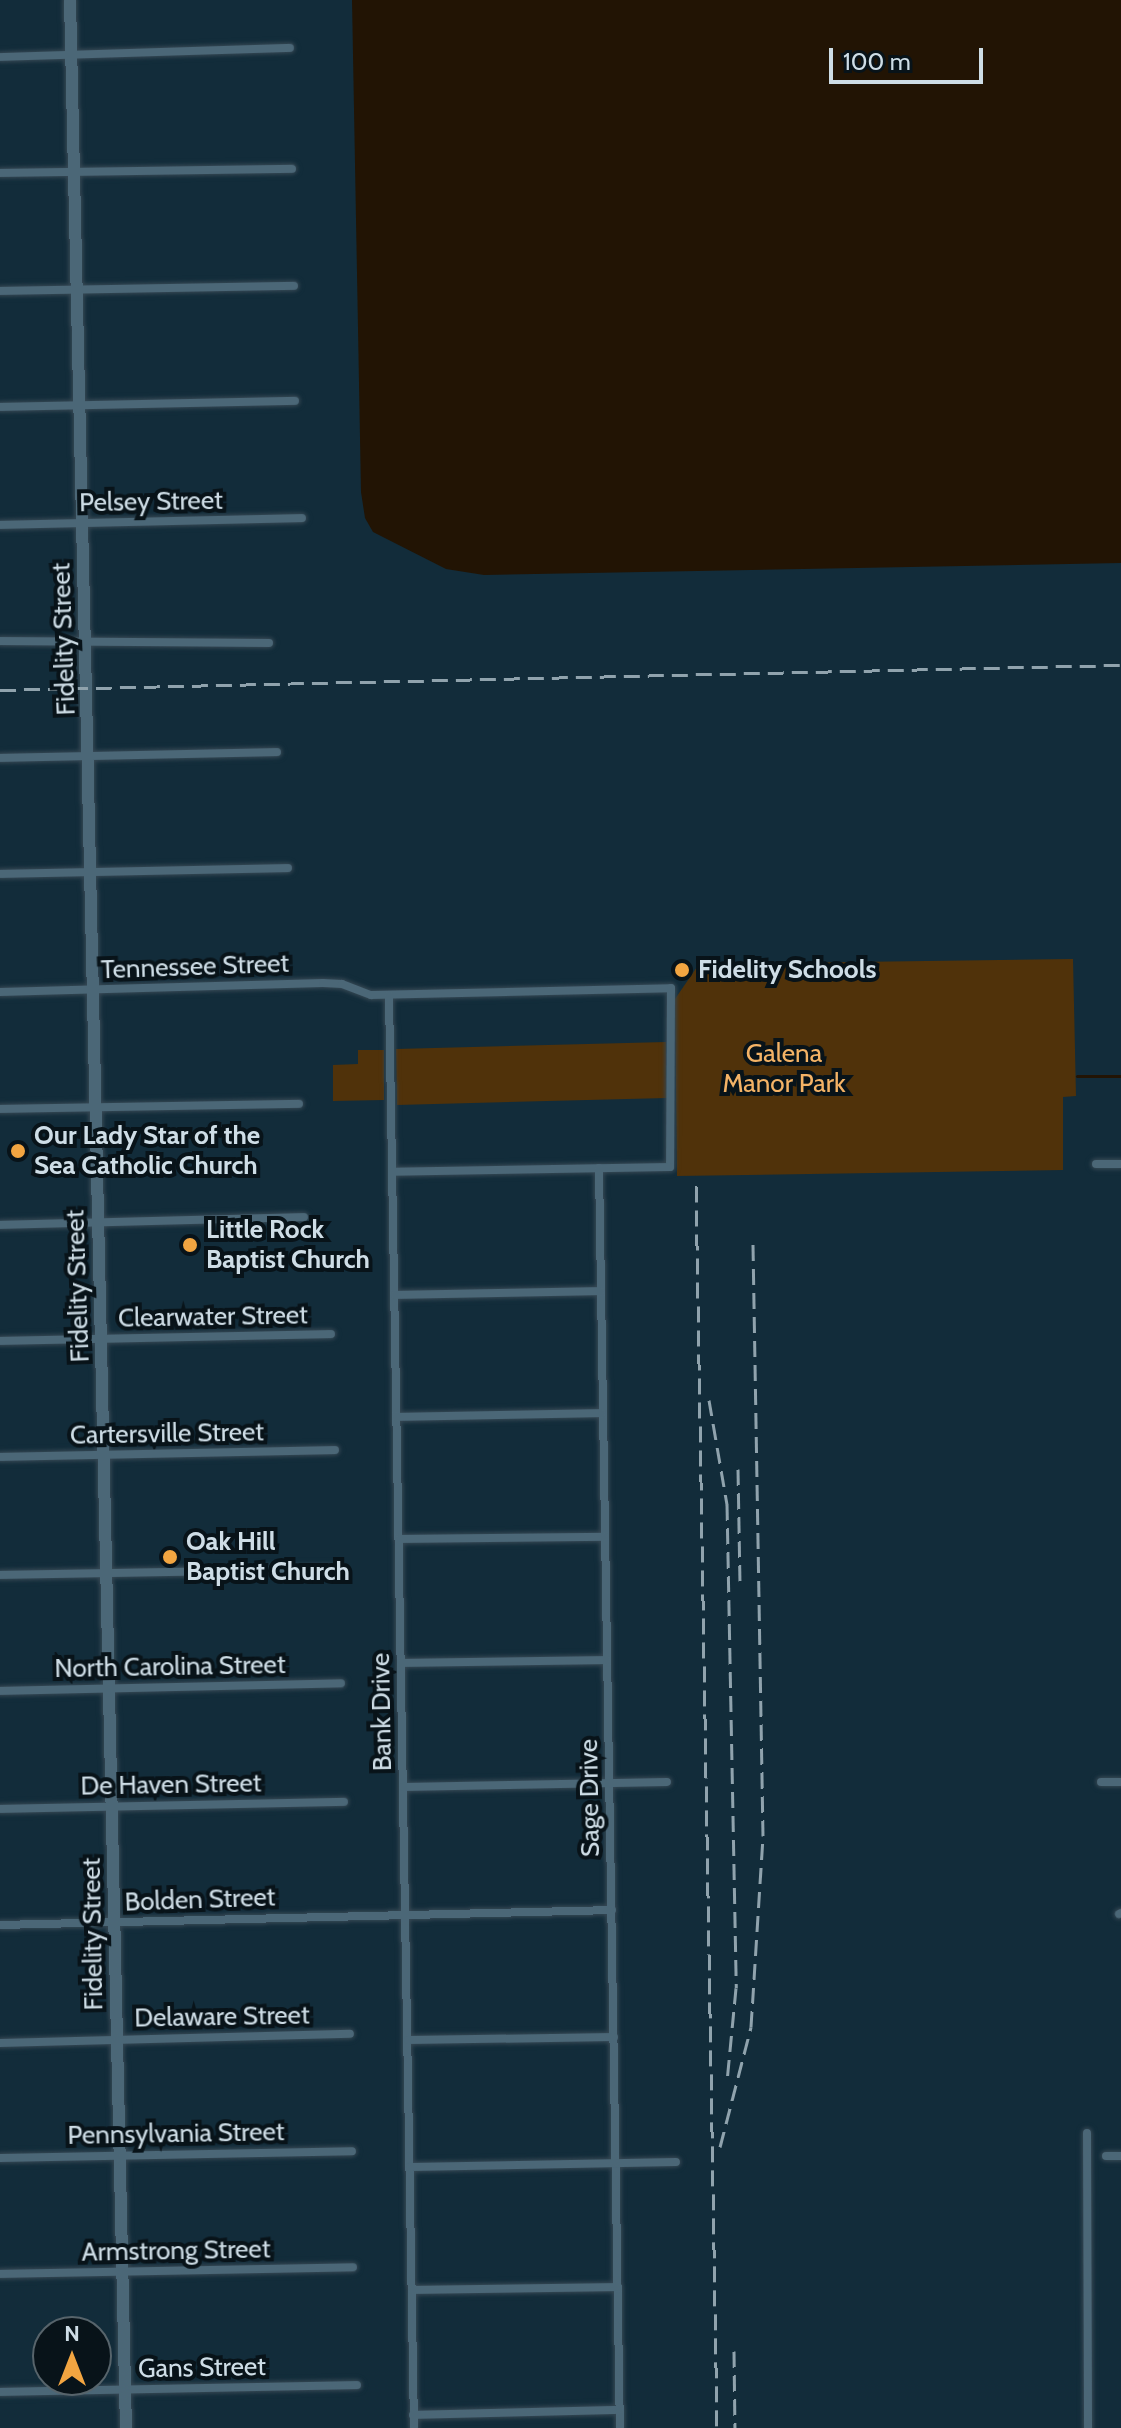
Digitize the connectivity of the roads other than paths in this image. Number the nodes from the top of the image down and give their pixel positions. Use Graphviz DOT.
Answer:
graph roads {
  1 [pos="70,0"];
  2 [pos="290,48"];
  3 [pos="71,56"];
  4 [pos="0,57"];
  5 [pos="292,169"];
  6 [pos="73,171"];
  7 [pos="0,173"];
  8 [pos="294,286"];
  9 [pos="75,290"];
  10 [pos="0,291"];
  11 [pos="295,401"];
  12 [pos="79,406"];
  13 [pos="0,407"];
  14 [pos="302,518"];
  15 [pos="83,523"];
  16 [pos="0,525"];
  17 [pos="84,640"];
  18 [pos="0,641"];
  19 [pos="269,643"];
  20 [pos="277,752"];
  21 [pos="90,756"];
  22 [pos="0,758"];
  23 [pos="288,868"];
  24 [pos="92,872"];
  25 [pos="0,874"];
  26 [pos="92,991"];
  27 [pos="0,992"];
  28 [pos="389,995"];
  29 [pos="299,1104"];
  30 [pos="97,1106"];
  31 [pos="0,1109"];
  32 [pos="1096,1164"];
  33 [pos="1121,1164"];
  34 [pos="599,1168"];
  35 [pos="393,1172"];
  36 [pos="304,1217"];
  37 [pos="98,1222"];
  38 [pos="0,1225"];
  39 [pos="601,1291"];
  40 [pos="395,1295"];
  41 [pos="331,1334"];
  42 [pos="102,1339"];
  43 [pos="0,1341"];
  44 [pos="602,1413"];
  45 [pos="396,1417"];
  46 [pos="335,1450"];
  47 [pos="104,1456"];
  48 [pos="0,1457"];
  49 [pos="605,1537"];
  50 [pos="399,1539"];
  51 [pos="338,1569"];
  52 [pos="107,1572"];
  53 [pos="0,1575"];
  54 [pos="607,1660"];
  55 [pos="401,1663"];
  56 [pos="341,1683"];
  57 [pos="108,1689"];
  58 [pos="0,1691"];
  59 [pos="667,1782"];
  60 [pos="1101,1782"];
  61 [pos="1121,1782"];
  62 [pos="609,1784"];
  63 [pos="403,1787"];
  64 [pos="344,1802"];
  65 [pos="112,1806"];
  66 [pos="0,1809"];
  67 [pos="612,1910"];
  68 [pos="405,1913"];
  69 [pos="115,1923"];
  70 [pos="0,1925"];
  71 [pos="350,2034"];
  72 [pos="614,2037"];
  73 [pos="117,2040"];
  74 [pos="408,2040"];
  75 [pos="0,2043"];
  76 [pos="1087,2133"];
  77 [pos="352,2151"];
  78 [pos="119,2155"];
  79 [pos="1106,2156"];
  80 [pos="1121,2156"];
  81 [pos="0,2158"];
  82 [pos="676,2162"];
  83 [pos="615,2163"];
  84 [pos="410,2167"];
  85 [pos="353,2267"];
  86 [pos="121,2272"];
  87 [pos="0,2274"];
  88 [pos="618,2287"];
  89 [pos="412,2290"];
  90 [pos="357,2385"];
  91 [pos="125,2389"];
  92 [pos="0,2392"];
  93 [pos="620,2410"];
  94 [pos="413,2415"];
  95 [pos="126,2428"];
  96 [pos="414,2428"];
  97 [pos="620,2428"];
  98 [pos="1088,2428"];
  1 -- 3 [label="main road, Fidelity Street"];
  2 -- 3 [label="street"];
  3 -- 4 [label="street"];
  3 -- 6 [label="main road, Fidelity Street"];
  5 -- 6 [label="street"];
  6 -- 7 [label="street"];
  6 -- 9 [label="main road, Fidelity Street"];
  8 -- 9 [label="street"];
  9 -- 10 [label="street"];
  9 -- 12 [label="main road, Fidelity Street"];
  11 -- 12 [label="street"];
  12 -- 13 [label="street"];
  12 -- 15 [label="main road, Fidelity Street"];
  14 -- 15 [label="street, Pelsey Street"];
  15 -- 16 [label="street, Pelsey Street"];
  15 -- 17 [label="main road, Fidelity Street"];
  17 -- 18 [label="street"];
  17 -- 19 [label="street"];
  17 -- 21 [label="main road, Fidelity Street"];
  20 -- 21 [label="street"];
  21 -- 22 [label="street"];
  21 -- 24 [label="main road, Fidelity Street"];
  23 -- 24 [label="street"];
  24 -- 25 [label="street"];
  24 -- 26 [label="main road, Fidelity Street"];
  26 -- 27 [label="street, Tennessee Street"];
  26 -- 28 [label="street, Tennessee Street"];
  26 -- 30 [label="main road, Fidelity Street"];
  28 -- 34 [label="street, Tennessee Street"];
  28 -- 35 [label="street, Bank Drive"];
  29 -- 30 [label="street"];
  30 -- 31 [label="street"];
  30 -- 37 [label="main road, Fidelity Street"];
  32 -- 33 [label="street"];
  34 -- 35 [label="street"];
  34 -- 39 [label="street, Sage Drive"];
  35 -- 40 [label="street, Bank Drive"];
  36 -- 37 [label="street"];
  37 -- 38 [label="street"];
  37 -- 42 [label="main road, Fidelity Street"];
  39 -- 40 [label="street"];
  39 -- 44 [label="street, Sage Drive"];
  40 -- 45 [label="street, Bank Drive"];
  41 -- 42 [label="street, Clearwater Street"];
  42 -- 43 [label="street, Clearwater Street"];
  42 -- 47 [label="main road, Fidelity Street"];
  44 -- 45 [label="street"];
  44 -- 49 [label="street, Sage Drive"];
  45 -- 50 [label="street, Bank Drive"];
  46 -- 47 [label="street, Cartersville Street"];
  47 -- 48 [label="street, Cartersville Street"];
  47 -- 52 [label="main road, Fidelity Street"];
  49 -- 50 [label="street"];
  49 -- 54 [label="street, Sage Drive"];
  50 -- 55 [label="street, Bank Drive"];
  51 -- 52 [label="street"];
  52 -- 53 [label="street"];
  52 -- 57 [label="main road, Fidelity Street"];
  54 -- 55 [label="street"];
  54 -- 62 [label="street, Sage Drive"];
  55 -- 63 [label="street, Bank Drive"];
  56 -- 57 [label="street, North Carolina Street"];
  57 -- 58 [label="street, North Carolina Street"];
  57 -- 65 [label="main road, Fidelity Street"];
  59 -- 62 [label="street"];
  60 -- 61 [label="street"];
  62 -- 63 [label="street"];
  62 -- 67 [label="street, Sage Drive"];
  63 -- 68 [label="street, Bank Drive"];
  64 -- 65 [label="street, De Haven Street"];
  65 -- 66 [label="street, De Haven Street"];
  65 -- 69 [label="main road, Fidelity Street"];
  67 -- 68 [label="street, Bolden Street"];
  67 -- 72 [label="street, Sage Drive"];
  68 -- 69 [label="street, Bolden Street"];
  68 -- 74 [label="street, Bank Drive"];
  69 -- 70 [label="street, Bolden Street"];
  69 -- 73 [label="main road, Fidelity Street"];
  71 -- 73 [label="street, Delaware Street"];
  72 -- 74 [label="street"];
  72 -- 83 [label="street, Sage Drive"];
  73 -- 75 [label="street, Delaware Street"];
  73 -- 78 [label="main road, Fidelity Street"];
  74 -- 84 [label="street, Bank Drive"];
  76 -- 98 [label="street"];
  77 -- 78 [label="street, Pennsylvania Street"];
  78 -- 81 [label="street, Pennsylvania Street"];
  78 -- 86 [label="main road, Fidelity Street"];
  79 -- 80 [label="street"];
  82 -- 83 [label="street"];
  83 -- 84 [label="street"];
  83 -- 88 [label="street, Sage Drive"];
  84 -- 89 [label="street, Bank Drive"];
  85 -- 86 [label="street, Armstrong Street"];
  86 -- 87 [label="street, Armstrong Street"];
  86 -- 91 [label="main road, Fidelity Street"];
  88 -- 89 [label="street"];
  88 -- 93 [label="street, Sage Drive"];
  89 -- 94 [label="street, Bank Drive"];
  90 -- 91 [label="street, Gans Street"];
  91 -- 92 [label="street, Gans Street"];
  91 -- 95 [label="main road, Fidelity Street"];
  93 -- 94 [label="street"];
  93 -- 97 [label="street, Sage Drive"];
  94 -- 96 [label="street, Bank Drive"];
}
